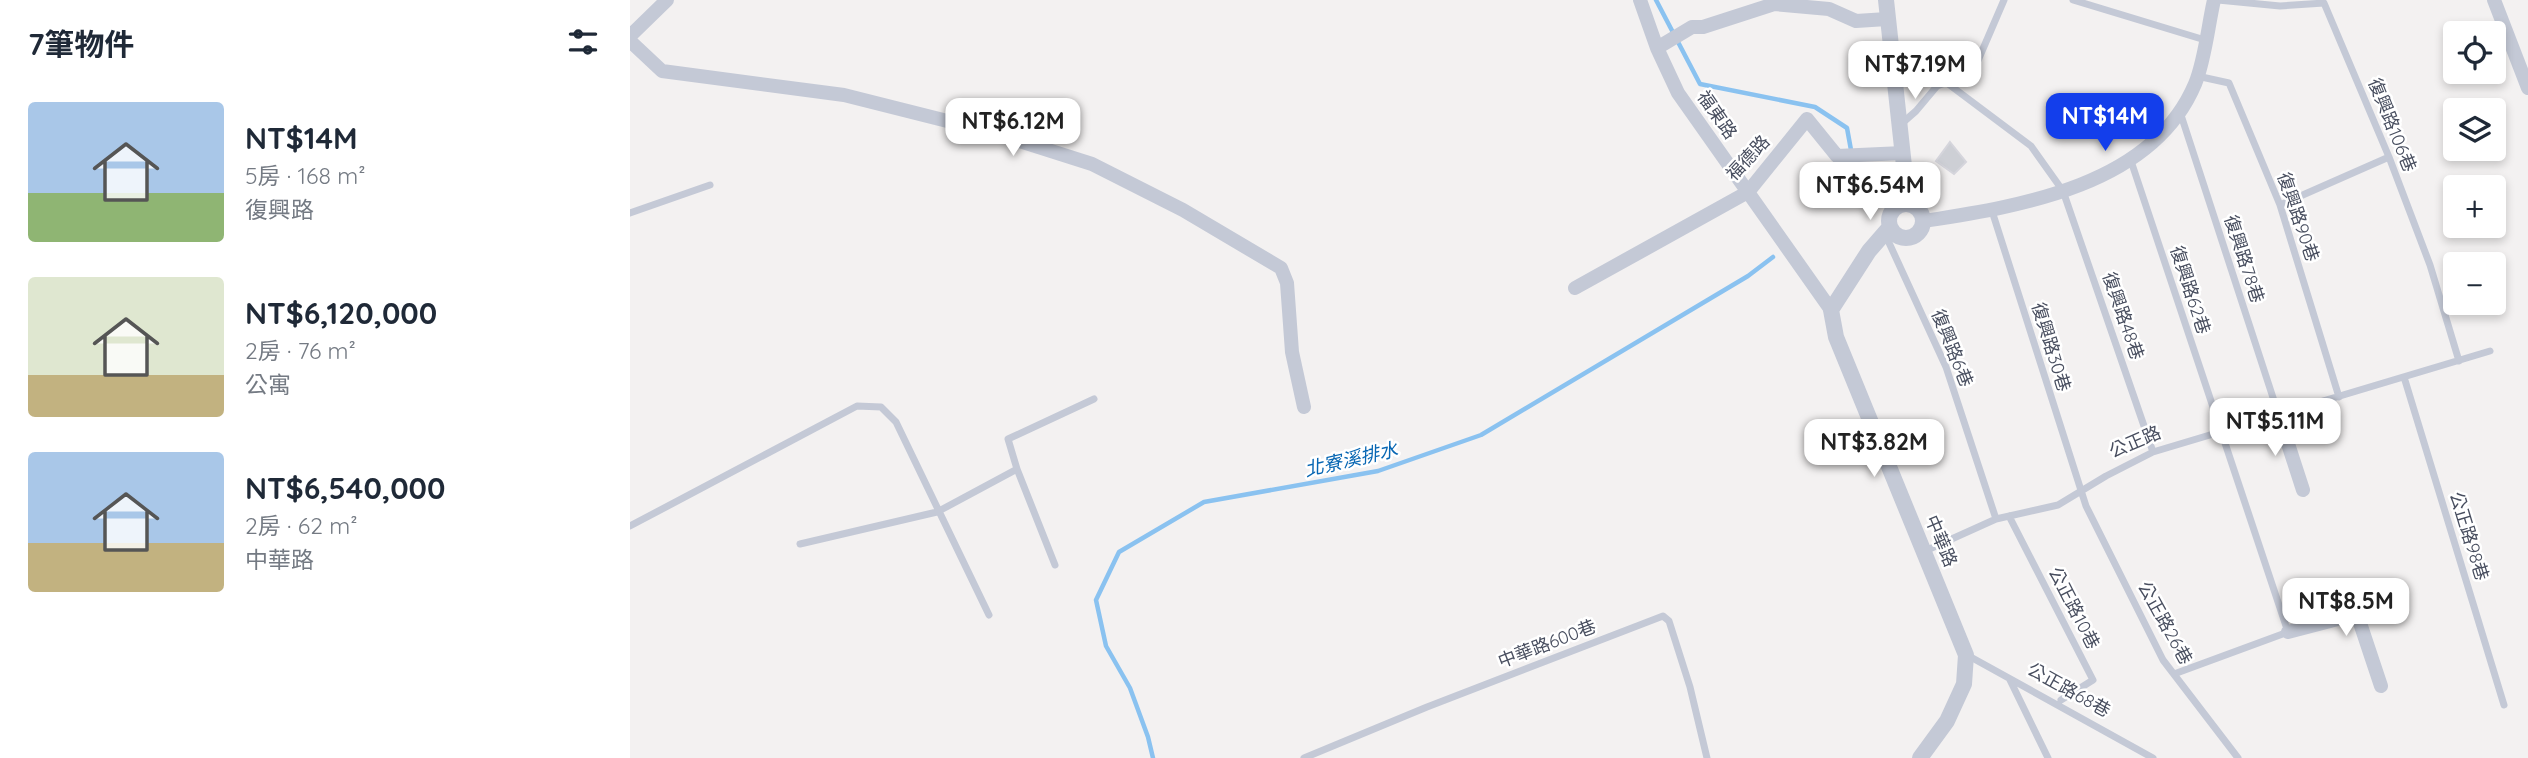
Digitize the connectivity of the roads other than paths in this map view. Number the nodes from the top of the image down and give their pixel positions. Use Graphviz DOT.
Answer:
graph roads {
  1 [pos="667,0"];
  2 [pos="1640,0"];
  3 [pos="1886,0"];
  4 [pos="2004,0"];
  5 [pos="2073,0"];
  6 [pos="2216,0"];
  7 [pos="2494,0"];
  8 [pos="1887,19"];
  9 [pos="630,36"];
  10 [pos="2205,40"];
  11 [pos="630,41"];
  12 [pos="1669,41"];
  13 [pos="2197,76"];
  14 [pos="1947,83"];
  15 [pos="2528,88"];
  16 [pos="2179,111"];
  17 [pos="1899,125"];
  18 [pos="1903,153"];
  19 [pos="2130,158"];
  20 [pos="2389,158"];
  21 [pos="710,185"];
  22 [pos="2063,191"];
  23 [pos="1748,192"];
  24 [pos="1908,203"];
  25 [pos="2280,205"];
  26 [pos="1992,211"];
  27 [pos="630,213"];
  28 [pos="1924,220"];
  29 [pos="1887,231"];
  30 [pos="1574,288"];
  31 [pos="1831,310"];
  32 [pos="2490,351"];
  33 [pos="2459,360"];
  34 [pos="2404,377"];
  35 [pos="2340,397"];
  36 [pos="1094,399"];
  37 [pos="1304,407"];
  38 [pos="2279,416"];
  39 [pos="2220,432"];
  40 [pos="2153,452"];
  41 [pos="1017,469"];
  42 [pos="2303,490"];
  43 [pos="2080,493"];
  44 [pos="937,512"];
  45 [pos="2009,516"];
  46 [pos="1996,519"];
  47 [pos="630,526"];
  48 [pos="800,544"];
  49 [pos="1925,551"];
  50 [pos="1055,565"];
  51 [pos="989,615"];
  52 [pos="2288,632"];
  53 [pos="1966,655"];
  54 [pos="2174,674"];
  55 [pos="2009,678"];
  56 [pos="2381,686"];
  57 [pos="2061,700"];
  58 [pos="2504,705"];
  59 [pos="1304,758"];
  60 [pos="1707,758"];
  61 [pos="1920,758"];
  62 [pos="2048,758"];
  63 [pos="2153,758"];
  64 [pos="2238,758"];
  1 -- 9 [label="street"];
  2 -- 12 [label="street, 福東路"];
  3 -- 8 [label="street"];
  4 -- 14 [label="lane"];
  5 -- 10 [label="lane"];
  6 -- 10 [label="street"];
  6 -- 20 [label="lane, 復興路106巷"];
  7 -- 15 [label="street"];
  8 -- 12 [label="street"];
  8 -- 17 [label="street"];
  10 -- 13 [label="street"];
  11 -- 37 [label="street"];
  12 -- 23 [label="street, 福東路"];
  13 -- 16 [label="street"];
  13 -- 25 [label="lane, 復興路90巷"];
  14 -- 17 [label="lane"];
  14 -- 22 [label="lane, 復興路48巷"];
  16 -- 19 [label="street"];
  16 -- 38 [label="lane, 復興路78巷"];
  17 -- 18 [label="street"];
  18 -- 23 [label="street, 福德路"];
  18 -- 24 [label="street"];
  19 -- 22 [label="street"];
  19 -- 39 [label="lane, 復興路62巷"];
  20 -- 25 [label="lane"];
  20 -- 33 [label="lane, 復興路106巷"];
  21 -- 27 [label="lane"];
  22 -- 26 [label="street"];
  22 -- 40 [label="lane, 復興路48巷"];
  23 -- 30 [label="street, 福德路"];
  23 -- 31 [label="street, 福東路"];
  24 -- 28 [label="street"];
  24 -- 29 [label="street"];
  25 -- 35 [label="lane, 復興路90巷"];
  26 -- 28 [label="street"];
  26 -- 43 [label="lane, 復興路30巷"];
  28 -- 29 [label="street"];
  29 -- 31 [label="street"];
  29 -- 46 [label="lane, 復興路6巷"];
  31 -- 49 [label="street, 中華路"];
  32 -- 33 [label="lane, 公正路"];
  33 -- 34 [label="lane, 公正路"];
  34 -- 35 [label="lane, 公正路"];
  34 -- 58 [label="lane, 公正路98巷"];
  35 -- 38 [label="lane, 公正路"];
  36 -- 41 [label="lane"];
  38 -- 39 [label="lane, 公正路"];
  38 -- 42 [label="street"];
  39 -- 40 [label="lane, 公正路"];
  39 -- 52 [label="lane, 復興路62巷"];
  40 -- 43 [label="lane, 公正路"];
  41 -- 44 [label="lane"];
  41 -- 50 [label="lane"];
  43 -- 45 [label="lane, 公正路"];
  43 -- 54 [label="lane, 公正路26巷"];
  44 -- 47 [label="lane"];
  44 -- 48 [label="lane"];
  44 -- 51 [label="lane"];
  45 -- 46 [label="lane, 公正路"];
  45 -- 57 [label="lane, 公正路10巷"];
  46 -- 49 [label="lane, 公正路"];
  49 -- 53 [label="street, 中華路"];
  52 -- 54 [label="lane"];
  52 -- 56 [label="street"];
  53 -- 55 [label="lane, 公正路68巷"];
  53 -- 61 [label="street, 中華路"];
  54 -- 64 [label="lane, 公正路26巷"];
  55 -- 62 [label="lane"];
  55 -- 63 [label="lane, 公正路68巷"];
  59 -- 60 [label="lane, 中華路600巷"];
}
